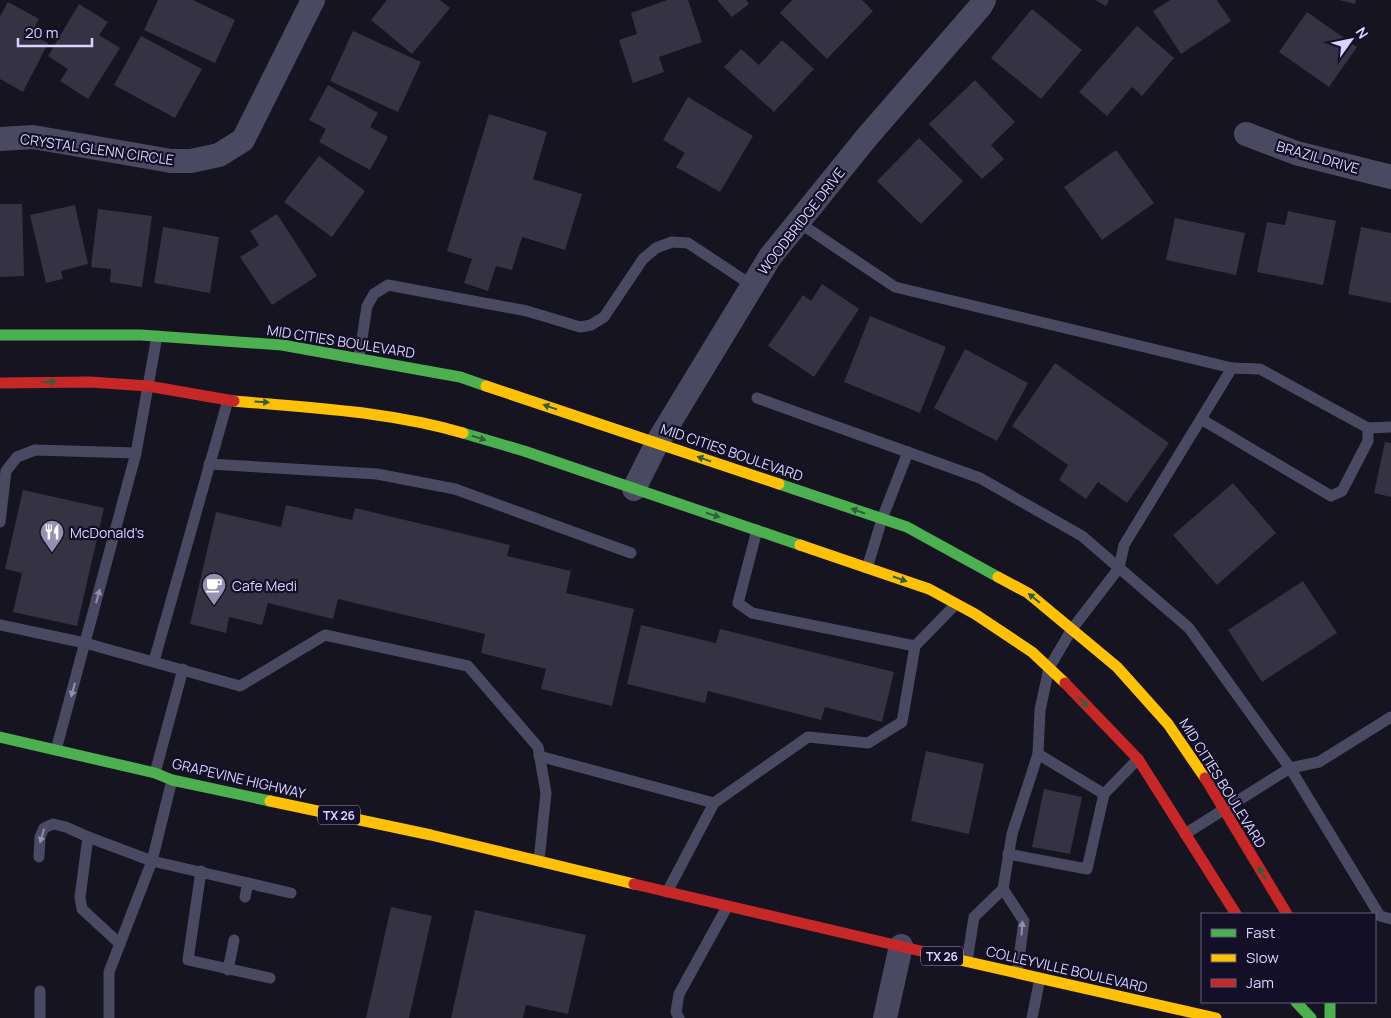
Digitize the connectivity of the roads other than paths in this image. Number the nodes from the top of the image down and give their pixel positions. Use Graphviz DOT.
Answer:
graph roads {
  1 [pos="313,0"];
  2 [pos="984,0"];
  3 [pos="1246,134"];
  4 [pos="0,139"];
  5 [pos="1391,177"];
  6 [pos="798,222"];
  7 [pos="753,286"];
  8 [pos="0,335"];
  9 [pos="157,336"];
  10 [pos="358,358"];
  11 [pos="1232,368"];
  12 [pos="0,383"];
  13 [pos="148,386"];
  14 [pos="758,398"];
  15 [pos="228,400"];
  16 [pos="1201,419"];
  17 [pos="1391,426"];
  18 [pos="1368,428"];
  19 [pos="657,443"];
  20 [pos="908,452"];
  21 [pos="136,453"];
  22 [pos="209,464"];
  23 [pos="634,489"];
  24 [pos="882,519"];
  25 [pos="0,522"];
  26 [pos="757,530"];
  27 [pos="631,554"];
  28 [pos="867,568"];
  29 [pos="1119,568"];
  30 [pos="956,604"];
  31 [pos="0,625"];
  32 [pos="1072,630"];
  33 [pos="85,643"];
  34 [pos="915,646"];
  35 [pos="154,661"];
  36 [pos="1049,668"];
  37 [pos="183,669"];
  38 [pos="1391,717"];
  39 [pos="0,738"];
  40 [pos="56,750"];
  41 [pos="1038,754"];
  42 [pos="540,756"];
  43 [pos="1138,759"];
  44 [pos="1290,768"];
  45 [pos="155,772"];
  46 [pos="172,780"];
  47 [pos="1104,794"];
  48 [pos="714,803"];
  49 [pos="1224,810"];
  50 [pos="1185,834"];
  51 [pos="88,837"];
  52 [pos="1008,854"];
  53 [pos="39,857"];
  54 [pos="152,861"];
  55 [pos="539,861"];
  56 [pos="201,871"];
  57 [pos="248,883"];
  58 [pos="1003,889"];
  59 [pos="291,893"];
  60 [pos="672,893"];
  61 [pos="245,897"];
  62 [pos="727,907"];
  63 [pos="1235,913"];
  64 [pos="1286,913"];
  65 [pos="1391,918"];
  66 [pos="234,940"];
  67 [pos="120,944"];
  68 [pos="901,946"];
  69 [pos="967,961"];
  70 [pos="228,970"];
  71 [pos="1017,973"];
  72 [pos="270,978"];
  73 [pos="1040,978"];
  74 [pos="40,991"];
  75 [pos="1297,1003"];
  76 [pos="1330,1003"];
  77 [pos="40,1018"];
  78 [pos="109,1018"];
  79 [pos="679,1018"];
  80 [pos="885,1018"];
  81 [pos="1032,1018"];
  82 [pos="1216,1018"];
  83 [pos="1311,1018"];
  84 [pos="1330,1018"];
  1 -- 4 [label="street, CRYSTAL GLENN CIRCLE"];
  2 -- 6 [label="street, WOODBRIDGE DRIVE"];
  3 -- 5 [label="street, BRAZIL DRIVE"];
  6 -- 7 [label="street, WOODBRIDGE DRIVE"];
  6 -- 11 [label="lane"];
  7 -- 10 [label="lane"];
  7 -- 19 [label="street, WOODBRIDGE DRIVE"];
  8 -- 9 [label="main road, MID CITIES BOULEVARD"];
  9 -- 10 [label="main road, MID CITIES BOULEVARD"];
  9 -- 13 [label="lane"];
  19 -- 10 [label="main road, MID CITIES BOULEVARD, one-way"];
  11 -- 16 [label="lane"];
  11 -- 18 [label="lane"];
  12 -- 13 [label="main road, one-way"];
  13 -- 15 [label="main road"];
  13 -- 21 [label="lane"];
  14 -- 20 [label="lane"];
  15 -- 22 [label="lane"];
  15 -- 23 [label="main road, one-way"];
  16 -- 18 [label="lane"];
  16 -- 29 [label="lane"];
  17 -- 18 [label="lane"];
  19 -- 23 [label="street, WOODBRIDGE DRIVE"];
  24 -- 19 [label="main road, MID CITIES BOULEVARD, one-way"];
  20 -- 24 [label="lane"];
  20 -- 29 [label="lane"];
  21 -- 25 [label="lane"];
  33 -- 21 [label="lane, one-way"];
  22 -- 27 [label="lane"];
  22 -- 35 [label="lane"];
  23 -- 26 [label="main road, one-way"];
  24 -- 28 [label="lane"];
  32 -- 24 [label="main road, MID CITIES BOULEVARD, one-way"];
  26 -- 28 [label="main road"];
  26 -- 34 [label="lane"];
  28 -- 30 [label="main road, one-way"];
  29 -- 32 [label="lane"];
  29 -- 44 [label="lane"];
  30 -- 34 [label="lane"];
  30 -- 36 [label="main road"];
  31 -- 33 [label="lane"];
  32 -- 36 [label="lane"];
  32 -- 49 [label="main road, MID CITIES BOULEVARD"];
  33 -- 35 [label="lane"];
  33 -- 40 [label="lane, one-way"];
  34 -- 48 [label="lane"];
  35 -- 37 [label="lane"];
  36 -- 41 [label="lane"];
  36 -- 43 [label="main road, one-way"];
  37 -- 42 [label="lane"];
  37 -- 45 [label="lane"];
  38 -- 44 [label="lane"];
  39 -- 40 [label="main road, GRAPEVINE HIGHWAY / TX 26"];
  40 -- 45 [label="main road, GRAPEVINE HIGHWAY / TX 26"];
  41 -- 47 [label="lane"];
  41 -- 52 [label="lane"];
  42 -- 48 [label="lane"];
  42 -- 55 [label="lane"];
  43 -- 47 [label="lane"];
  43 -- 50 [label="main road"];
  44 -- 49 [label="lane"];
  44 -- 65 [label="lane"];
  45 -- 46 [label="main road, GRAPEVINE HIGHWAY / TX 26"];
  46 -- 54 [label="lane"];
  46 -- 55 [label="main road, GRAPEVINE HIGHWAY / TX 26"];
  47 -- 52 [label="lane"];
  48 -- 60 [label="lane"];
  49 -- 50 [label="lane"];
  64 -- 49 [label="main road, MID CITIES BOULEVARD, one-way"];
  50 -- 63 [label="main road"];
  51 -- 53 [label="lane, one-way"];
  51 -- 54 [label="lane"];
  51 -- 67 [label="lane"];
  52 -- 58 [label="lane"];
  54 -- 56 [label="lane"];
  54 -- 67 [label="lane"];
  55 -- 60 [label="main road, GRAPEVINE HIGHWAY / TX 26"];
  56 -- 57 [label="lane"];
  56 -- 70 [label="lane"];
  57 -- 59 [label="lane"];
  57 -- 61 [label="lane"];
  58 -- 69 [label="lane"];
  71 -- 58 [label="lane, one-way"];
  60 -- 62 [label="main road, COLLEYVILLE BOULEVARD / TX 26"];
  62 -- 68 [label="main road, COLLEYVILLE BOULEVARD / TX 26"];
  62 -- 79 [label="lane"];
  66 -- 70 [label="lane"];
  67 -- 78 [label="lane"];
  68 -- 69 [label="main road, COLLEYVILLE BOULEVARD / TX 26"];
  68 -- 80 [label="street"];
  69 -- 71 [label="main road, COLLEYVILLE BOULEVARD / TX 26"];
  70 -- 72 [label="lane"];
  71 -- 73 [label="main road, COLLEYVILLE BOULEVARD / TX 26"];
  73 -- 81 [label="lane"];
  73 -- 82 [label="main road, COLLEYVILLE BOULEVARD / TX 26"];
  74 -- 77 [label="lane"];
  75 -- 83 [label="main road"];
  76 -- 84 [label="main road"];
}
